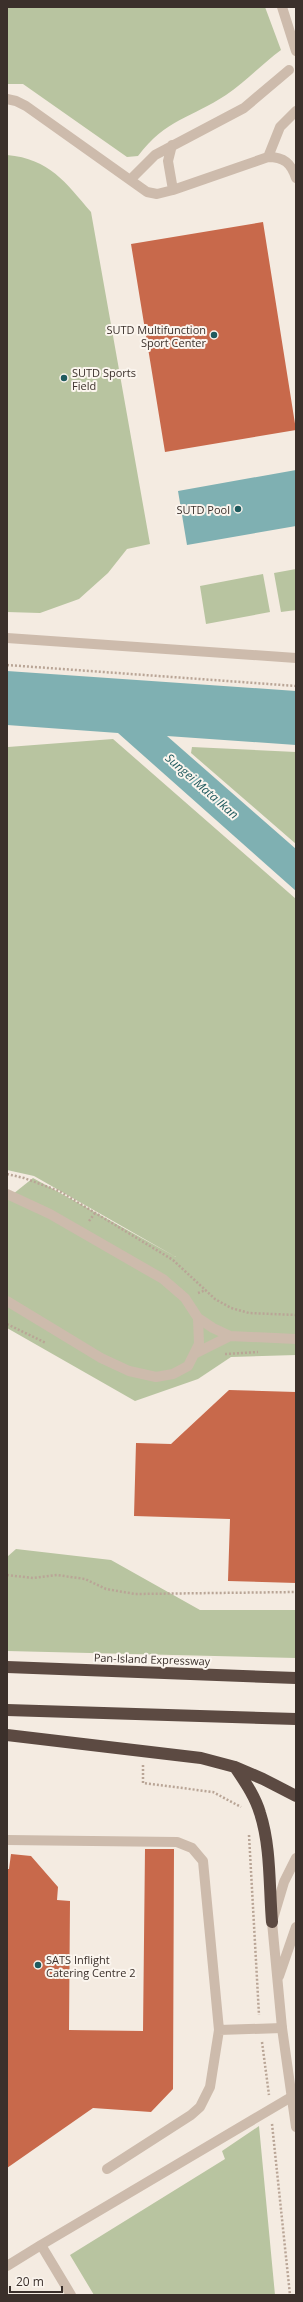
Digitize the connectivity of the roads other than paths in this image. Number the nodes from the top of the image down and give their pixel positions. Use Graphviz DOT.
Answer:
graph roads {
  1 [pos="282,7"];
  2 [pos="296,51"];
  3 [pos="289,70"];
  4 [pos="7,99"];
  5 [pos="296,111"];
  6 [pos="172,145"];
  7 [pos="268,158"];
  8 [pos="296,178"];
  9 [pos="130,180"];
  10 [pos="173,190"];
  11 [pos="7,638"];
  12 [pos="296,658"];
  13 [pos="7,1194"];
  14 [pos="7,1301"];
  15 [pos="198,1318"];
  16 [pos="230,1336"];
  17 [pos="296,1339"];
  18 [pos="194,1354"];
  19 [pos="7,1667"];
  20 [pos="296,1678"];
  21 [pos="7,1710"];
  22 [pos="296,1719"];
  23 [pos="7,1736"];
  24 [pos="235,1767"];
  25 [pos="296,1796"];
  26 [pos="7,1840"];
  27 [pos="296,1858"];
  28 [pos="272,1922"];
  29 [pos="296,1927"];
  30 [pos="278,1978"];
  31 [pos="282,2028"];
  32 [pos="219,2030"];
  33 [pos="293,2096"];
  34 [pos="296,2127"];
  35 [pos="107,2169"];
  36 [pos="41,2245"];
  37 [pos="7,2266"];
  38 [pos="71,2295"];
  1 -- 2 [label="street"];
  3 -- 6 [label="street"];
  4 -- 9 [label="street"];
  5 -- 7 [label="street"];
  6 -- 9 [label="street"];
  6 -- 10 [label="street"];
  7 -- 8 [label="street"];
  7 -- 10 [label="street"];
  9 -- 10 [label="street"];
  11 -- 12 [label="street"];
  13 -- 15 [label="street"];
  14 -- 18 [label="street"];
  15 -- 16 [label="street"];
  15 -- 18 [label="street"];
  16 -- 17 [label="street"];
  16 -- 18 [label="street"];
  19 -- 20 [label="highway, Pan-Island Expressway"];
  21 -- 22 [label="highway"];
  23 -- 24 [label="highway"];
  24 -- 25 [label="highway"];
  24 -- 28 [label="highway"];
  26 -- 32 [label="street"];
  27 -- 28 [label="street"];
  28 -- 30 [label="street"];
  29 -- 30 [label="street"];
  30 -- 31 [label="street"];
  31 -- 32 [label="street"];
  31 -- 33 [label="street"];
  32 -- 35 [label="street"];
  33 -- 34 [label="street"];
  33 -- 36 [label="street"];
  36 -- 37 [label="street"];
  36 -- 38 [label="street"];
}
